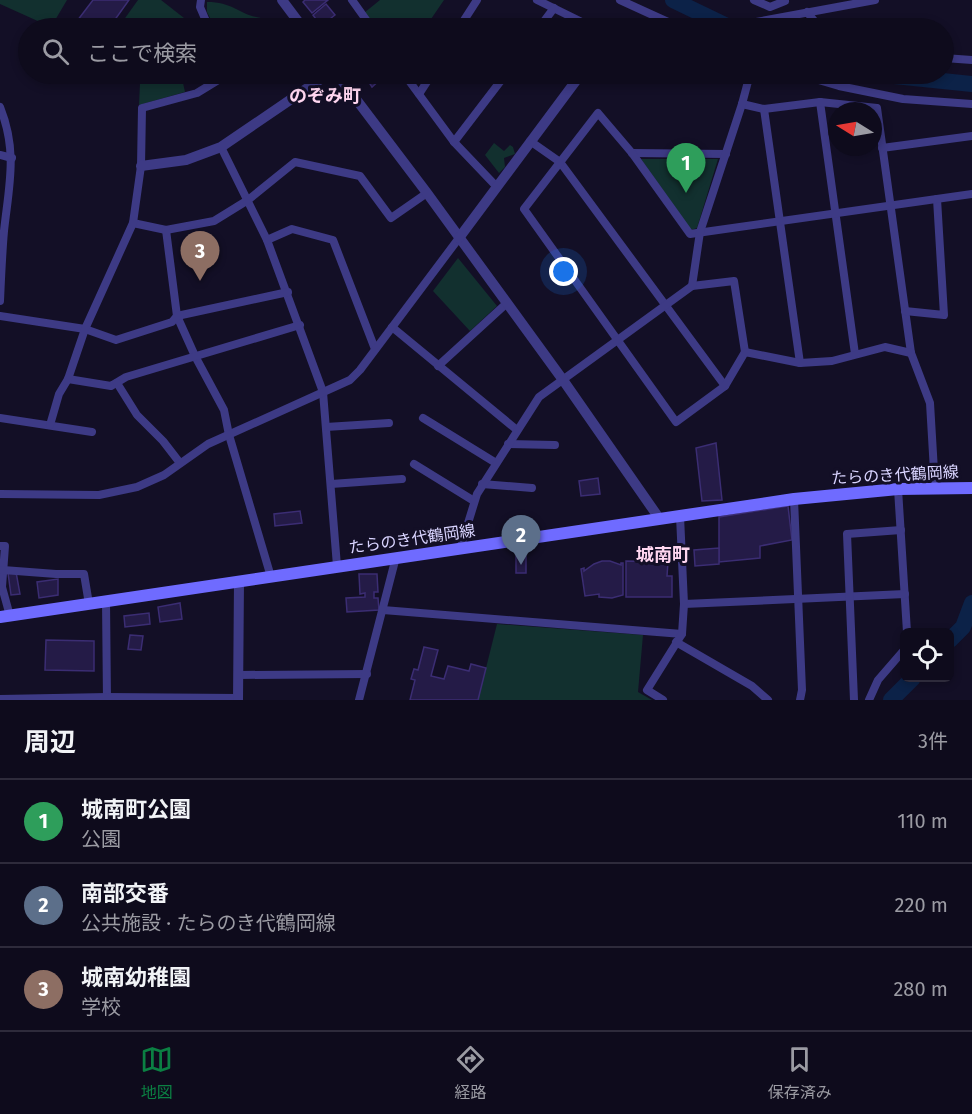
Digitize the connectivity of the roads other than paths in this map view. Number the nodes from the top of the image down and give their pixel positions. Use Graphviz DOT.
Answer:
graph roads {
  1 [pos="201,0"];
  2 [pos="282,0"];
  3 [pos="352,0"];
  4 [pos="477,0"];
  5 [pos="537,0"];
  6 [pos="620,0"];
  7 [pos="754,0"];
  8 [pos="875,0"];
  9 [pos="785,1"];
  10 [pos="554,8"];
  11 [pos="807,12"];
  12 [pos="791,15"];
  13 [pos="205,18"];
  14 [pos="296,18"];
  15 [pos="365,18"];
  16 [pos="465,18"];
  17 [pos="546,18"];
  18 [pos="574,18"];
  19 [pos="659,18"];
  20 [pos="776,18"];
  21 [pos="812,18"];
  22 [pos="954,59"];
  23 [pos="972,60"];
  24 [pos="212,84"];
  25 [pos="313,84"];
  26 [pos="345,84"];
  27 [pos="412,84"];
  28 [pos="426,84"];
  29 [pos="498,84"];
  30 [pos="573,84"];
  31 [pos="747,84"];
  32 [pos="832,84"];
  33 [pos="419,94"];
  34 [pos="820,102"];
  35 [pos="828,103"];
  36 [pos="742,104"];
  37 [pos="972,104"];
  38 [pos="0,107"];
  39 [pos="764,109"];
  40 [pos="972,136"];
  41 [pos="530,141"];
  42 [pos="454,142"];
  43 [pos="221,147"];
  44 [pos="882,148"];
  45 [pos="632,153"];
  46 [pos="726,154"];
  47 [pos="0,155"];
  48 [pos="12,158"];
  49 [pos="560,162"];
  50 [pos="141,166"];
  51 [pos="496,186"];
  52 [pos="427,192"];
  53 [pos="972,194"];
  54 [pos="937,199"];
  55 [pos="248,200"];
  56 [pos="891,205"];
  57 [pos="3,206"];
  58 [pos="836,213"];
  59 [pos="780,221"];
  60 [pos="133,224"];
  61 [pos="166,230"];
  62 [pos="700,232"];
  63 [pos="459,238"];
  64 [pos="267,240"];
  65 [pos="1,251"];
  66 [pos="692,286"];
  67 [pos="288,292"];
  68 [pos="0,301"];
  69 [pos="507,303"];
  70 [pos="666,304"];
  71 [pos="905,311"];
  72 [pos="0,316"];
  73 [pos="177,316"];
  74 [pos="300,325"];
  75 [pos="392,327"];
  76 [pos="85,329"];
  77 [pos="617,340"];
  78 [pos="375,349"];
  79 [pos="745,352"];
  80 [pos="911,353"];
  81 [pos="855,354"];
  82 [pos="195,356"];
  83 [pos="800,363"];
  84 [pos="438,366"];
  85 [pos="68,379"];
  86 [pos="563,380"];
  87 [pos="117,383"];
  88 [pos="725,386"];
  89 [pos="323,392"];
  90 [pos="0,418"];
  91 [pos="423,418"];
  92 [pos="389,423"];
  93 [pos="50,425"];
  94 [pos="326,427"];
  95 [pos="517,430"];
  96 [pos="93,432"];
  97 [pos="229,435"];
  98 [pos="508,444"];
  99 [pos="555,445"];
  100 [pos="180,463"];
  101 [pos="496,463"];
  102 [pos="414,464"];
  103 [pos="402,479"];
  104 [pos="330,484"];
  105 [pos="482,484"];
  106 [pos="532,488"];
  107 [pos="935,488"];
  108 [pos="972,488"];
  109 [pos="898,489"];
  110 [pos="0,494"];
  111 [pos="794,499"];
  112 [pos="474,501"];
  113 [pos="680,516"];
  114 [pos="659,518"];
  115 [pos="901,530"];
  116 [pos="0,546"];
  117 [pos="460,549"];
  118 [pos="396,557"];
  119 [pos="337,566"];
  120 [pos="3,570"];
  121 [pos="270,577"];
  122 [pos="238,582"];
  123 [pos="905,594"];
  124 [pos="850,597"];
  125 [pos="799,599"];
  126 [pos="106,601"];
  127 [pos="89,604"];
  128 [pos="684,604"];
  129 [pos="383,610"];
  130 [pos="5,617"];
  131 [pos="907,628"];
  132 [pos="682,634"];
  133 [pos="676,642"];
  134 [pos="900,655"];
  135 [pos="367,674"];
  136 [pos="239,675"];
  137 [pos="107,698"];
  138 [pos="0,699"];
  139 [pos="176,699"];
  140 [pos="238,699"];
  141 [pos="359,700"];
  142 [pos="663,700"];
  143 [pos="768,700"];
  144 [pos="800,700"];
  145 [pos="854,700"];
  146 [pos="869,700"];
  1 -- 13 [label="street"];
  2 -- 14 [label="street"];
  3 -- 15 [label="street"];
  4 -- 16 [label="street"];
  5 -- 10 [label="street"];
  6 -- 19 [label="street"];
  7 -- 9 [label="street"];
  8 -- 11 [label="street"];
  9 -- 12 [label="street"];
  10 -- 17 [label="street"];
  10 -- 18 [label="street"];
  11 -- 12 [label="street"];
  11 -- 21 [label="street"];
  12 -- 20 [label="street"];
  22 -- 23 [label="street"];
  24 -- 50 [label="street"];
  25 -- 43 [label="street"];
  26 -- 52 [label="street"];
  27 -- 33 [label="street"];
  28 -- 33 [label="street"];
  29 -- 42 [label="street"];
  30 -- 41 [label="street"];
  31 -- 36 [label="street"];
  32 -- 37 [label="street"];
  33 -- 42 [label="street"];
  34 -- 35 [label="street"];
  34 -- 39 [label="street"];
  34 -- 58 [label="street"];
  36 -- 39 [label="street"];
  36 -- 46 [label="street"];
  38 -- 48 [label="street"];
  39 -- 59 [label="street"];
  40 -- 44 [label="street"];
  41 -- 49 [label="street"];
  41 -- 51 [label="street"];
  42 -- 51 [label="street"];
  43 -- 50 [label="street"];
  43 -- 55 [label="street"];
  44 -- 56 [label="street"];
  45 -- 46 [label="street"];
  45 -- 49 [label="street"];
  45 -- 62 [label="street"];
  46 -- 62 [label="street"];
  47 -- 48 [label="street"];
  48 -- 57 [label="street"];
  49 -- 70 [label="street"];
  49 -- 77 [label="street"];
  50 -- 60 [label="street"];
  51 -- 63 [label="street"];
  52 -- 55 [label="street"];
  52 -- 63 [label="street"];
  53 -- 54 [label="street"];
  54 -- 56 [label="street"];
  54 -- 71 [label="street"];
  55 -- 61 [label="street"];
  55 -- 64 [label="street"];
  56 -- 58 [label="street"];
  56 -- 71 [label="street"];
  57 -- 65 [label="street"];
  58 -- 59 [label="street"];
  58 -- 81 [label="street"];
  59 -- 62 [label="street"];
  59 -- 83 [label="street"];
  60 -- 61 [label="street"];
  60 -- 76 [label="street"];
  61 -- 73 [label="street"];
  62 -- 66 [label="street"];
  63 -- 69 [label="street"];
  63 -- 75 [label="street"];
  64 -- 67 [label="street"];
  64 -- 78 [label="street"];
  65 -- 68 [label="street"];
  66 -- 70 [label="street"];
  66 -- 79 [label="street"];
  67 -- 73 [label="street"];
  67 -- 74 [label="street"];
  69 -- 84 [label="street"];
  69 -- 86 [label="street"];
  70 -- 77 [label="street"];
  70 -- 88 [label="street"];
  71 -- 80 [label="street"];
  72 -- 76 [label="street"];
  73 -- 76 [label="street"];
  73 -- 82 [label="street"];
  74 -- 82 [label="street"];
  74 -- 89 [label="street"];
  75 -- 78 [label="street"];
  75 -- 84 [label="street"];
  76 -- 85 [label="street"];
  77 -- 86 [label="street"];
  77 -- 88 [label="street"];
  78 -- 89 [label="street"];
  79 -- 83 [label="street"];
  79 -- 88 [label="street"];
  80 -- 81 [label="street"];
  80 -- 107 [label="street"];
  81 -- 83 [label="street"];
  82 -- 87 [label="street"];
  82 -- 97 [label="street"];
  84 -- 95 [label="street"];
  85 -- 87 [label="street"];
  85 -- 93 [label="street"];
  86 -- 95 [label="street"];
  86 -- 114 [label="street"];
  87 -- 100 [label="street"];
  89 -- 94 [label="street"];
  89 -- 97 [label="street"];
  90 -- 93 [label="street"];
  91 -- 101 [label="street"];
  92 -- 94 [label="street"];
  93 -- 96 [label="street"];
  94 -- 104 [label="street"];
  95 -- 98 [label="street"];
  97 -- 100 [label="street"];
  97 -- 121 [label="street"];
  98 -- 99 [label="street"];
  98 -- 101 [label="street"];
  100 -- 110 [label="street"];
  101 -- 105 [label="street"];
  102 -- 112 [label="street"];
  103 -- 104 [label="street"];
  104 -- 119 [label="street"];
  105 -- 106 [label="street"];
  105 -- 112 [label="street"];
  107 -- 108 [label="main road, たらのき代鶴岡線"];
  107 -- 109 [label="main road, たらのき代鶴岡線"];
  109 -- 111 [label="main road, たらのき代鶴岡線"];
  109 -- 115 [label="street"];
  111 -- 113 [label="main road, たらのき代鶴岡線"];
  111 -- 125 [label="street"];
  112 -- 117 [label="street"];
  113 -- 114 [label="main road, たらのき代鶴岡線"];
  113 -- 128 [label="street"];
  114 -- 117 [label="main road, たらのき代鶴岡線"];
  115 -- 123 [label="street"];
  115 -- 124 [label="street"];
  116 -- 120 [label="street"];
  117 -- 118 [label="main road, たらのき代鶴岡線"];
  118 -- 119 [label="main road, たらのき代鶴岡線"];
  118 -- 129 [label="street"];
  119 -- 121 [label="main road, たらのき代鶴岡線"];
  120 -- 127 [label="street"];
  120 -- 130 [label="street"];
  121 -- 122 [label="main road, たらのき代鶴岡線"];
  122 -- 126 [label="main road, たらのき代鶴岡線"];
  122 -- 136 [label="street"];
  123 -- 124 [label="street"];
  123 -- 131 [label="street"];
  124 -- 125 [label="street"];
  124 -- 145 [label="street"];
  125 -- 128 [label="street"];
  125 -- 144 [label="street"];
  126 -- 127 [label="main road, たらのき代鶴岡線"];
  126 -- 137 [label="street"];
  127 -- 130 [label="main road, たらのき代鶴岡線"];
  128 -- 132 [label="street"];
  129 -- 132 [label="street"];
  129 -- 135 [label="street"];
  132 -- 133 [label="street"];
  133 -- 142 [label="street"];
  133 -- 143 [label="street"];
  134 -- 146 [label="street"];
  135 -- 136 [label="street"];
  135 -- 141 [label="street"];
  136 -- 140 [label="street"];
  137 -- 138 [label="street"];
  137 -- 139 [label="street"];
  139 -- 140 [label="street"];
}
